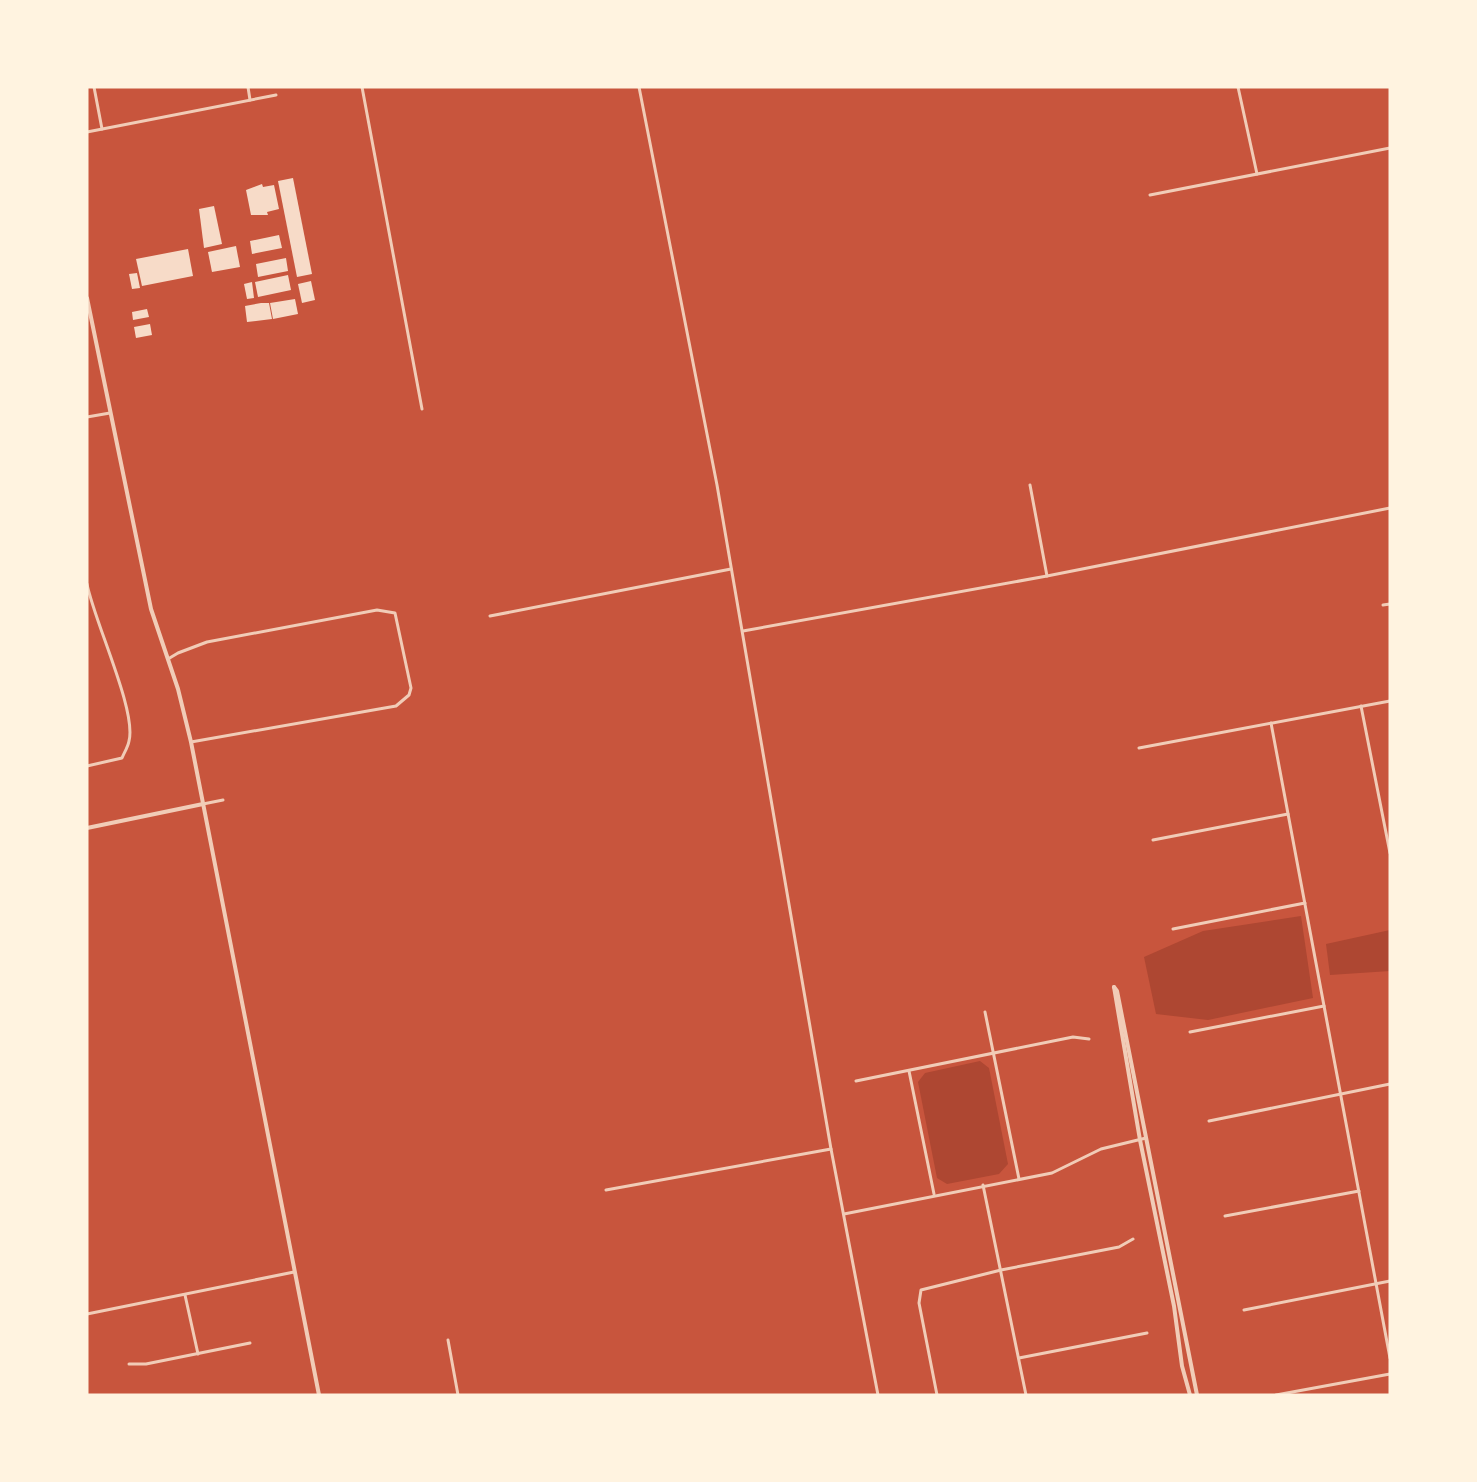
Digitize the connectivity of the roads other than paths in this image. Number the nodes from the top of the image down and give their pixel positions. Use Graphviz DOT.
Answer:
graph roads {
  1 [pos="94,87"];
  2 [pos="248,87"];
  3 [pos="362,87"];
  4 [pos="639,87"];
  5 [pos="1238,87"];
  6 [pos="276,95"];
  7 [pos="250,100"];
  8 [pos="102,129"];
  9 [pos="87,132"];
  10 [pos="1390,148"];
  11 [pos="1257,174"];
  12 [pos="1150,195"];
  13 [pos="87,298"];
  14 [pos="422,409"];
  15 [pos="111,413"];
  16 [pos="87,417"];
  17 [pos="1030,485"];
  18 [pos="1390,508"];
  19 [pos="731,569"];
  20 [pos="1047,576"];
  21 [pos="87,584"];
  22 [pos="1390,604"];
  23 [pos="1383,605"];
  24 [pos="490,616"];
  25 [pos="742,631"];
  26 [pos="168,660"];
  27 [pos="1390,700"];
  28 [pos="1361,706"];
  29 [pos="1271,723"];
  30 [pos="191,742"];
  31 [pos="1138,748"];
  32 [pos="87,766"];
  33 [pos="223,800"];
  34 [pos="203,804"];
  35 [pos="1288,814"];
  36 [pos="87,828"];
  37 [pos="1153,840"];
  38 [pos="1390,854"];
  39 [pos="1305,903"];
  40 [pos="1173,929"];
  41 [pos="1324,1006"];
  42 [pos="985,1012"];
  43 [pos="1190,1032"];
  44 [pos="1089,1039"];
  45 [pos="994,1053"];
  46 [pos="909,1071"];
  47 [pos="856,1081"];
  48 [pos="1390,1084"];
  49 [pos="1341,1094"];
  50 [pos="1209,1120"];
  51 [pos="1147,1138"];
  52 [pos="1140,1140"];
  53 [pos="831,1149"];
  54 [pos="1019,1179"];
  55 [pos="983,1185"];
  56 [pos="606,1190"];
  57 [pos="1359,1191"];
  58 [pos="934,1194"];
  59 [pos="843,1214"];
  60 [pos="1225,1216"];
  61 [pos="1133,1239"];
  62 [pos="1001,1270"];
  63 [pos="294,1272"];
  64 [pos="1390,1281"];
  65 [pos="1376,1284"];
  66 [pos="185,1295"];
  67 [pos="1244,1310"];
  68 [pos="87,1314"];
  69 [pos="1148,1333"];
  70 [pos="448,1340"];
  71 [pos="250,1343"];
  72 [pos="198,1353"];
  73 [pos="1019,1358"];
  74 [pos="1390,1358"];
  75 [pos="129,1364"];
  76 [pos="1390,1374"];
  77 [pos="319,1395"];
  78 [pos="458,1395"];
  79 [pos="878,1395"];
  80 [pos="937,1395"];
  81 [pos="1026,1395"];
  82 [pos="1190,1395"];
  83 [pos="1197,1395"];
  84 [pos="1276,1395"];
  1 -- 8 [label="street"];
  2 -- 7 [label="street"];
  3 -- 14 [label="street"];
  4 -- 19 [label="street"];
  5 -- 11 [label="street"];
  6 -- 7 [label="street"];
  7 -- 8 [label="street"];
  8 -- 9 [label="street"];
  10 -- 11 [label="street"];
  11 -- 12 [label="street"];
  13 -- 15 [label="street"];
  15 -- 16 [label="street"];
  15 -- 26 [label="street"];
  17 -- 20 [label="street"];
  18 -- 20 [label="street"];
  19 -- 24 [label="street"];
  19 -- 25 [label="street"];
  20 -- 25 [label="street"];
  21 -- 32 [label="street"];
  22 -- 23 [label="street"];
  25 -- 53 [label="street"];
  26 -- 30 [label="street"];
  26 -- 30 [label="street"];
  27 -- 28 [label="street"];
  28 -- 29 [label="street"];
  28 -- 38 [label="street"];
  29 -- 31 [label="street"];
  29 -- 35 [label="street"];
  30 -- 34 [label="street"];
  33 -- 34 [label="street"];
  34 -- 36 [label="street"];
  34 -- 63 [label="street"];
  35 -- 37 [label="street"];
  35 -- 39 [label="street"];
  39 -- 40 [label="street"];
  39 -- 41 [label="street"];
  41 -- 43 [label="street"];
  41 -- 49 [label="street"];
  42 -- 45 [label="street"];
  44 -- 45 [label="street"];
  45 -- 46 [label="street"];
  45 -- 54 [label="street"];
  46 -- 47 [label="street"];
  46 -- 58 [label="street"];
  48 -- 49 [label="street"];
  49 -- 50 [label="street"];
  49 -- 57 [label="street"];
  51 -- 52 [label="street"];
  51 -- 52 [label="street"];
  51 -- 83 [label="street"];
  52 -- 54 [label="street"];
  52 -- 82 [label="street"];
  53 -- 56 [label="street"];
  53 -- 59 [label="street"];
  54 -- 55 [label="street"];
  55 -- 58 [label="street"];
  55 -- 62 [label="street"];
  57 -- 60 [label="street"];
  57 -- 65 [label="street"];
  58 -- 59 [label="street"];
  59 -- 79 [label="street"];
  61 -- 62 [label="street"];
  62 -- 73 [label="street"];
  62 -- 80 [label="street"];
  63 -- 66 [label="street"];
  63 -- 77 [label="street"];
  64 -- 65 [label="street"];
  65 -- 67 [label="street"];
  65 -- 74 [label="street"];
  66 -- 68 [label="street"];
  66 -- 72 [label="street"];
  69 -- 73 [label="street"];
  70 -- 78 [label="street"];
  71 -- 72 [label="street"];
  72 -- 75 [label="street"];
  73 -- 81 [label="street"];
  76 -- 84 [label="street"];
}
